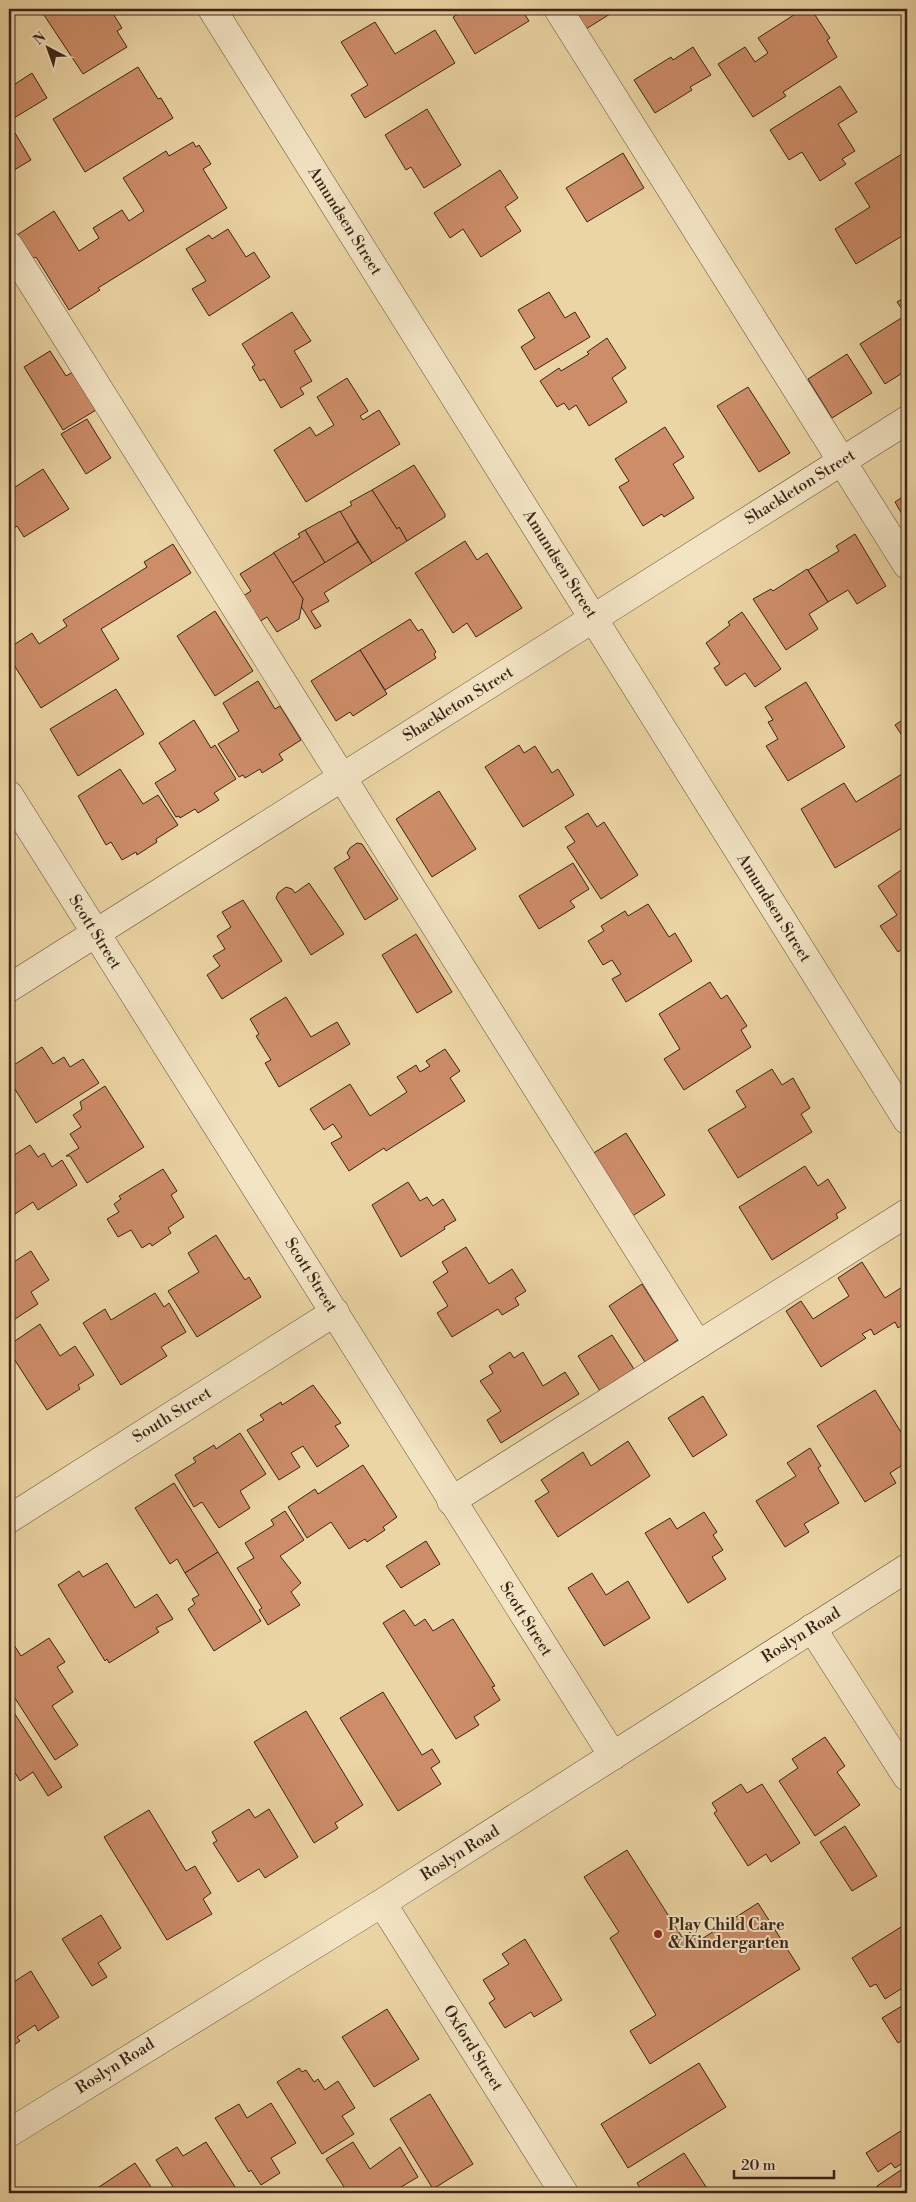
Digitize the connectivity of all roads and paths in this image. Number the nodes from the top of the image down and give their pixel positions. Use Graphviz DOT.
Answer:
graph roads {
  1 [pos="212,9"];
  2 [pos="558,9"];
  3 [pos="9,246"];
  4 [pos="907,420"];
  5 [pos="842,461"];
  6 [pos="907,565"];
  7 [pos="593,618"];
  8 [pos="342,778"];
  9 [pos="9,795"];
  10 [pos="96,934"];
  11 [pos="9,988"];
  12 [pos="907,1120"];
  13 [pos="907,1213"];
  14 [pos="335,1312"];
  15 [pos="698,1345"];
  16 [pos="451,1501"];
  17 [pos="9,1519"];
  18 [pos="907,1568"];
  19 [pos="812,1628"];
  20 [pos="613,1756"];
  21 [pos="907,1777"];
  22 [pos="382,1903"];
  23 [pos="9,2133"];
  24 [pos="564,2193"];
  1 -- 7 [label="street, Amundsen Street"];
  2 -- 5 [label="street"];
  3 -- 8 [label="street"];
  4 -- 5 [label="street, Shackleton Street"];
  5 -- 6 [label="street"];
  5 -- 7 [label="street, Shackleton Street"];
  7 -- 8 [label="street, Shackleton Street"];
  7 -- 12 [label="street, Amundsen Street"];
  8 -- 10 [label="street, Shackleton Street"];
  8 -- 15 [label="street"];
  9 -- 10 [label="street, Scott Street"];
  10 -- 11 [label="street, Shackleton Street"];
  10 -- 14 [label="street, Scott Street"];
  13 -- 15 [label="street"];
  14 -- 16 [label="street, Scott Street"];
  14 -- 17 [label="street, South Street"];
  15 -- 16 [label="street"];
  16 -- 20 [label="street, Scott Street"];
  18 -- 19 [label="street, Roslyn Road"];
  19 -- 20 [label="street, Roslyn Road"];
  19 -- 21 [label="street"];
  20 -- 22 [label="street, Roslyn Road"];
  22 -- 23 [label="street, Roslyn Road"];
  22 -- 24 [label="street, Oxford Street"];
}
